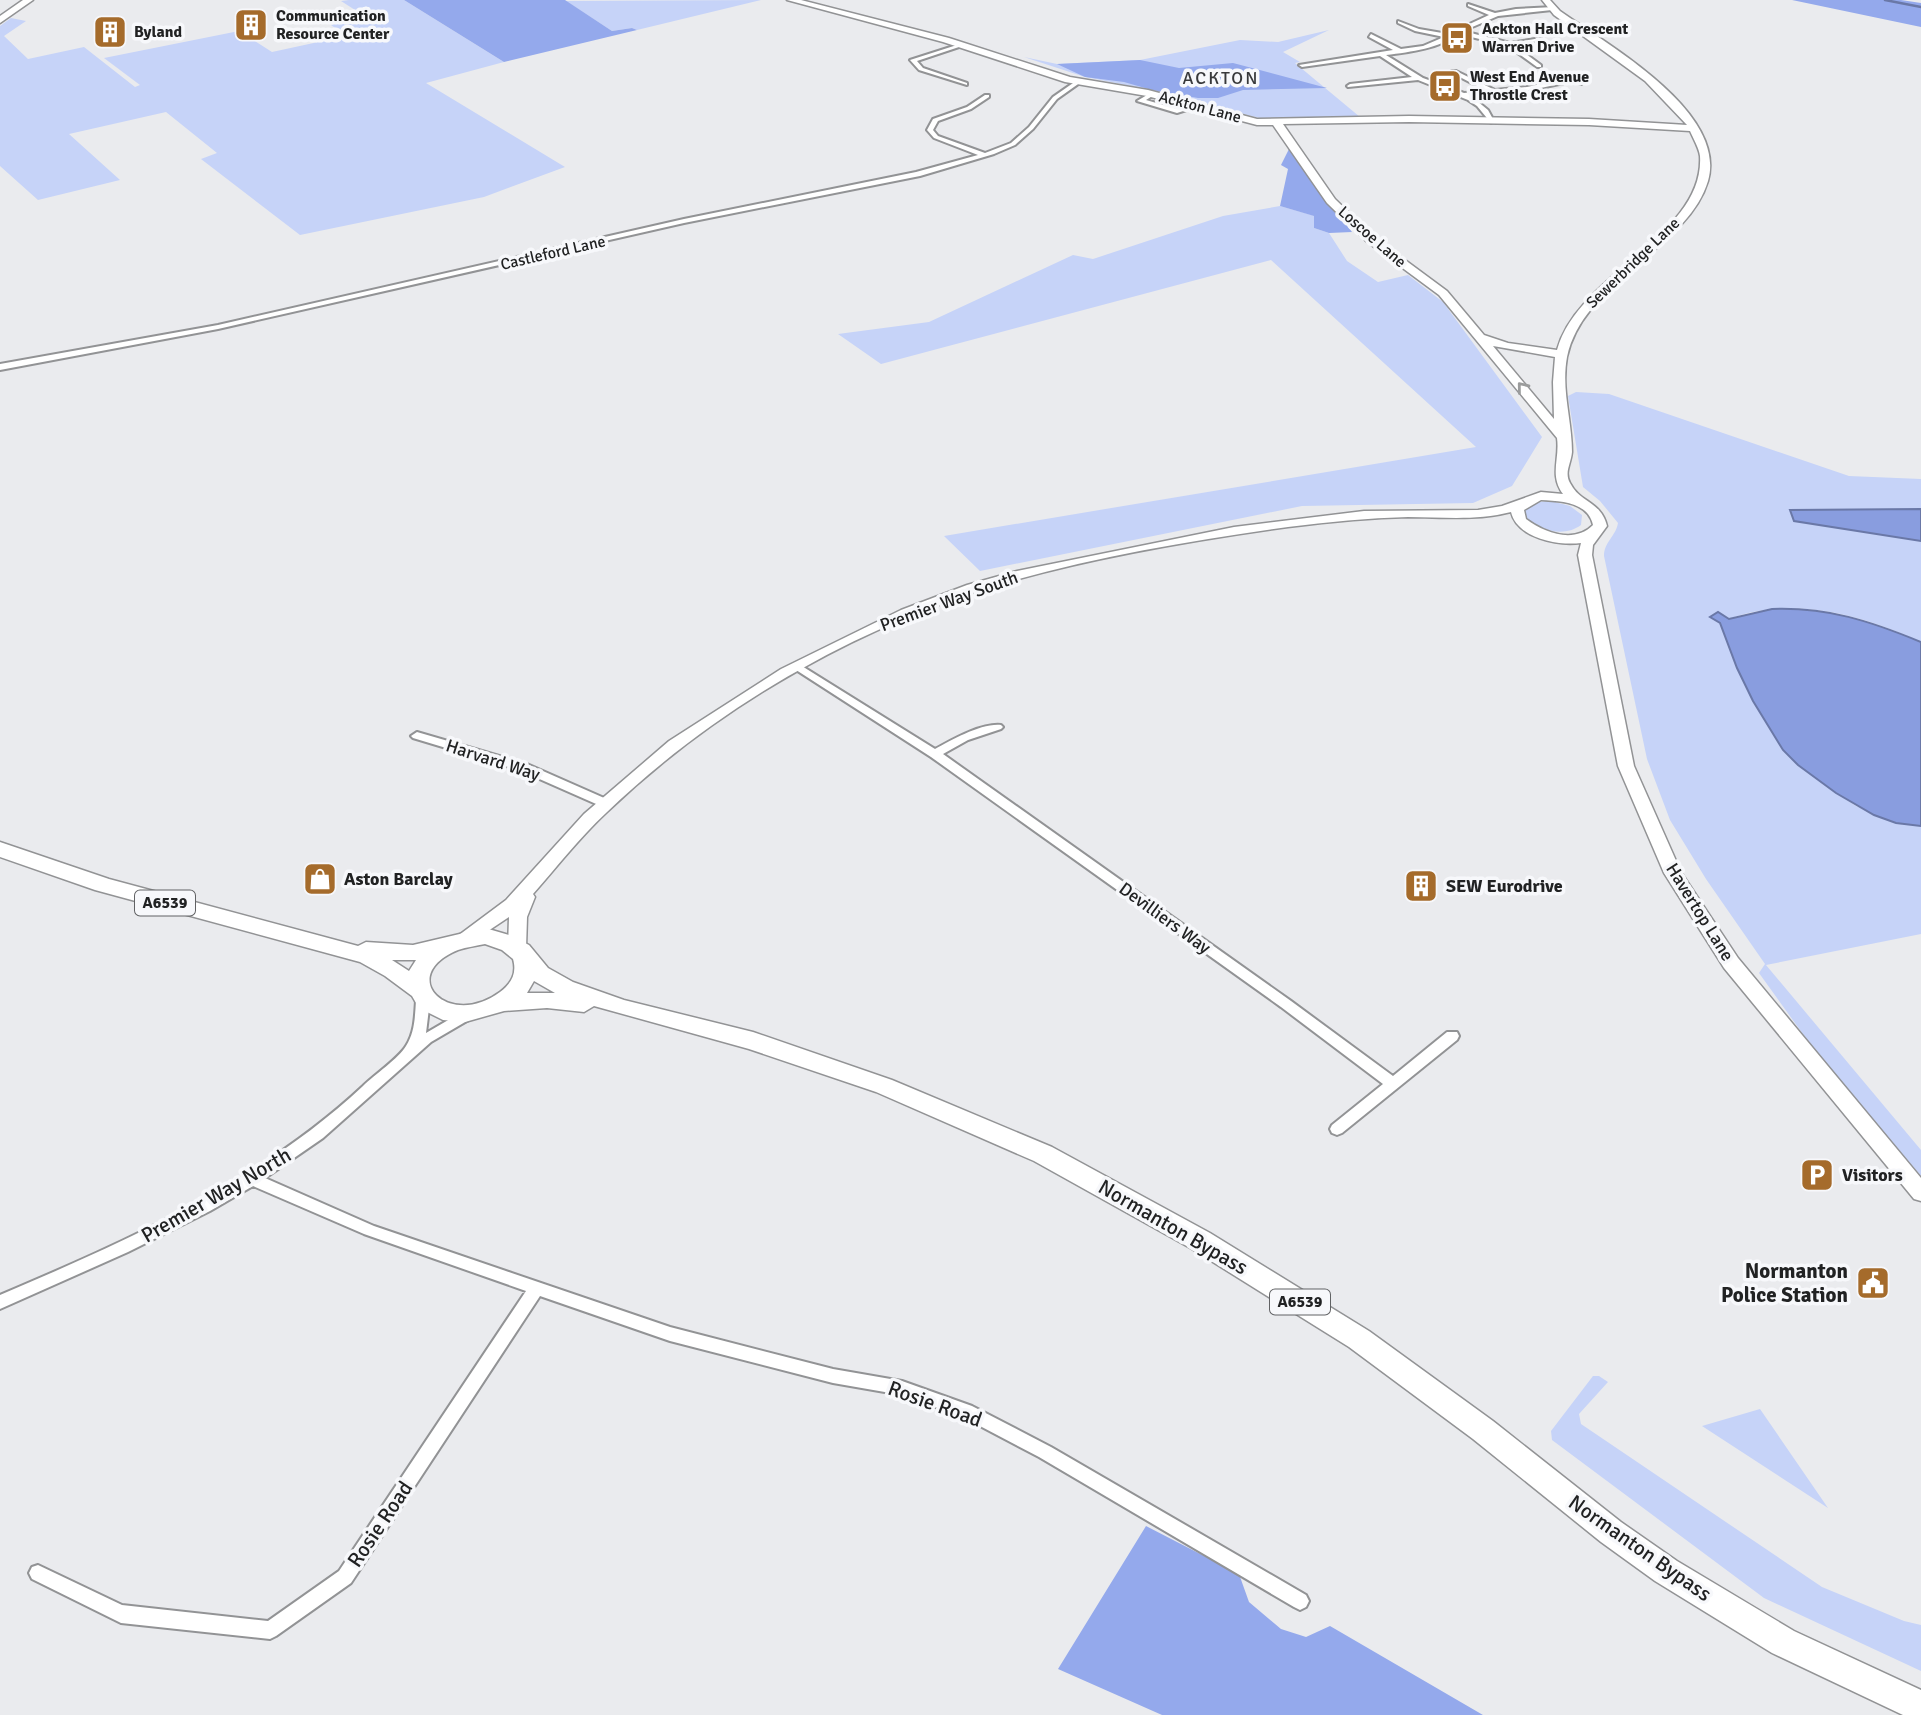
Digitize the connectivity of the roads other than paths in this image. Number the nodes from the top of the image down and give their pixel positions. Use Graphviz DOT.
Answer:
graph roads {
  1 [pos="29,0"];
  2 [pos="791,0"];
  3 [pos="1545,0"];
  4 [pos="1470,5"];
  5 [pos="1552,8"];
  6 [pos="1495,15"];
  7 [pos="0,20"];
  8 [pos="1400,22"];
  9 [pos="1461,32"];
  10 [pos="1371,36"];
  11 [pos="1452,37"];
  12 [pos="1539,39"];
  13 [pos="962,45"];
  14 [pos="1510,45"];
  15 [pos="1401,52"];
  16 [pos="1383,56"];
  17 [pos="1302,65"];
  18 [pos="1539,66"];
  19 [pos="1454,72"];
  20 [pos="967,75"];
  21 [pos="1420,79"];
  22 [pos="954,80"];
  23 [pos="1078,82"];
  24 [pos="1581,82"];
  25 [pos="965,84"];
  26 [pos="1350,86"];
  27 [pos="1494,92"];
  28 [pos="1463,95"];
  29 [pos="987,96"];
  30 [pos="1491,121"];
  31 [pos="1277,123"];
  32 [pos="1693,125"];
  33 [pos="986,155"];
  34 [pos="1483,338"];
  35 [pos="1560,354"];
  36 [pos="0,367"];
  37 [pos="1562,436"];
  38 [pos="1560,471"];
  39 [pos="1522,503"];
  40 [pos="1582,504"];
  41 [pos="1456,515"];
  42 [pos="1597,531"];
  43 [pos="1542,535"];
  44 [pos="1588,576"];
  45 [pos="797,666"];
  46 [pos="997,727"];
  47 [pos="417,736"];
  48 [pos="935,754"];
  49 [pos="607,804"];
  50 [pos="0,849"];
  51 [pos="529,890"];
  52 [pos="452,943"];
  53 [pos="333,946"];
  54 [pos="519,950"];
  55 [pos="421,995"];
  56 [pos="501,1003"];
  57 [pos="621,1007"];
  58 [pos="477,1011"];
  59 [pos="1452,1036"];
  60 [pos="410,1052"];
  61 [pos="1393,1084"];
  62 [pos="1337,1129"];
  63 [pos="252,1178"];
  64 [pos="1921,1194"];
  65 [pos="536,1289"];
  66 [pos="0,1302"];
  67 [pos="38,1573"];
  68 [pos="1300,1601"];
  69 [pos="1921,1707"];
  1 -- 7 [label="main road"];
  2 -- 13 [label="main road, Ackton Lane"];
  3 -- 5 [label="main road, Sewerbridge Lane"];
  4 -- 6 [label="street"];
  5 -- 6 [label="street"];
  5 -- 32 [label="main road, Sewerbridge Lane"];
  6 -- 9 [label="street"];
  8 -- 11 [label="street"];
  9 -- 11 [label="street"];
  9 -- 14 [label="street"];
  10 -- 15 [label="street"];
  11 -- 15 [label="street"];
  12 -- 14 [label="street"];
  13 -- 22 [label="street"];
  13 -- 23 [label="main road, Ackton Lane"];
  14 -- 18 [label="street"];
  15 -- 16 [label="street"];
  16 -- 17 [label="street"];
  16 -- 21 [label="street"];
  19 -- 27 [label="street"];
  20 -- 22 [label="street"];
  21 -- 26 [label="street"];
  21 -- 28 [label="street"];
  22 -- 25 [label="street"];
  23 -- 31 [label="main road, Ackton Lane"];
  23 -- 33 [label="street, Castleford Lane"];
  24 -- 27 [label="street"];
  27 -- 28 [label="street"];
  28 -- 30 [label="street"];
  29 -- 33 [label="street"];
  30 -- 31 [label="main road, Ackton Lane"];
  30 -- 32 [label="main road, Ackton Lane"];
  31 -- 34 [label="main road, Loscoe Lane"];
  32 -- 35 [label="main road, Sewerbridge Lane"];
  33 -- 36 [label="street, Castleford Lane"];
  34 -- 35 [label="main road"];
  37 -- 34 [label="main road, Loscoe Lane, one-way"];
  35 -- 37 [label="main road, Sewerbridge Lane"];
  37 -- 38 [label="main road, Sewerbridge Lane"];
  38 -- 39 [label="main road"];
  38 -- 40 [label="main road"];
  39 -- 40 [label="main road, Premier Way South"];
  39 -- 41 [label="main road, Premier Way South"];
  39 -- 43 [label="main road"];
  40 -- 42 [label="main road"];
  41 -- 43 [label="main road, Premier Way South"];
  41 -- 45 [label="main road, Premier Way South"];
  42 -- 43 [label="main road, Premier Way South"];
  42 -- 44 [label="main road, Havertop Lane"];
  43 -- 44 [label="main road"];
  44 -- 64 [label="main road, Havertop Lane"];
  45 -- 48 [label="street, Devilliers Way"];
  45 -- 49 [label="main road, Premier Way South"];
  46 -- 48 [label="street"];
  47 -- 49 [label="street, Harvard Way"];
  48 -- 61 [label="street, Devilliers Way"];
  49 -- 51 [label="main road, Premier Way South"];
  50 -- 53 [label="main road, A6539"];
  51 -- 52 [label="main road, Premier Way South"];
  51 -- 54 [label="main road, Premier Way South"];
  52 -- 53 [label="main road, A6539"];
  52 -- 54 [label="main road, A6539"];
  52 -- 55 [label="main road"];
  53 -- 55 [label="main road, A6539"];
  54 -- 56 [label="main road"];
  54 -- 57 [label="main road, Normanton Bypass / A6539"];
  55 -- 58 [label="main road, A6539"];
  55 -- 60 [label="street, Premier Way North"];
  56 -- 57 [label="main road, Normanton Bypass / A6539"];
  56 -- 58 [label="main road, A6539"];
  57 -- 69 [label="main road, Normanton Bypass / A6539"];
  58 -- 60 [label="street, Premier Way North"];
  59 -- 61 [label="street"];
  60 -- 63 [label="street, Premier Way North"];
  61 -- 62 [label="street"];
  63 -- 65 [label="street, Rosie Road"];
  63 -- 66 [label="street, Premier Way North"];
  65 -- 67 [label="street, Rosie Road"];
  65 -- 68 [label="street, Rosie Road"];
}
